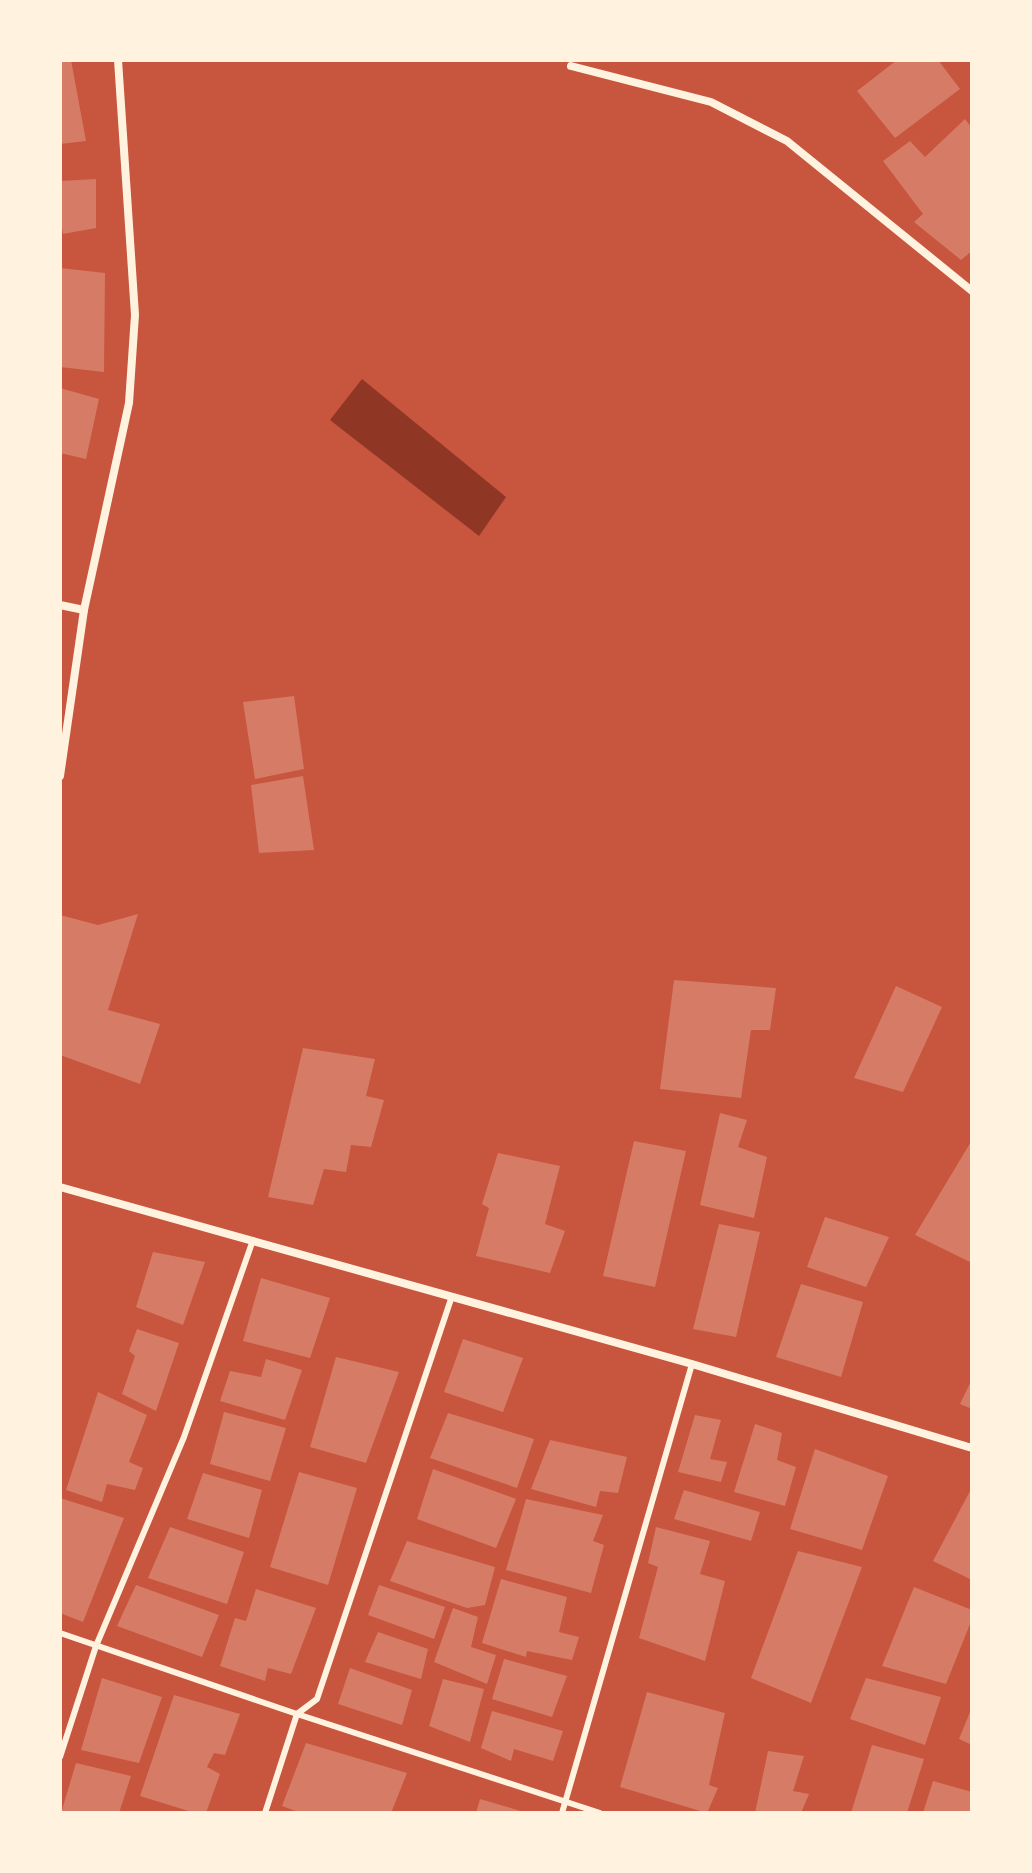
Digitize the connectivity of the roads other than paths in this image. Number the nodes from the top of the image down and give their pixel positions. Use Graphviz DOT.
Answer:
graph roads {
  1 [pos="118,60"];
  2 [pos="571,66"];
  3 [pos="972,291"];
  4 [pos="60,605"];
  5 [pos="84,610"];
  6 [pos="60,776"];
  7 [pos="60,1187"];
  8 [pos="253,1240"];
  9 [pos="452,1296"];
  10 [pos="692,1364"];
  11 [pos="972,1448"];
  12 [pos="60,1633"];
  13 [pos="96,1646"];
  14 [pos="297,1714"];
  15 [pos="60,1757"];
  16 [pos="565,1802"];
  17 [pos="265,1813"];
  18 [pos="562,1813"];
  19 [pos="600,1813"];
  1 -- 5 [label="street"];
  2 -- 3 [label="street"];
  4 -- 5 [label="street"];
  5 -- 6 [label="street"];
  7 -- 8 [label="street"];
  8 -- 9 [label="street"];
  8 -- 13 [label="lane"];
  9 -- 10 [label="street"];
  9 -- 14 [label="lane"];
  10 -- 11 [label="street"];
  10 -- 16 [label="lane"];
  12 -- 13 [label="lane"];
  13 -- 14 [label="lane"];
  13 -- 15 [label="lane"];
  14 -- 16 [label="lane"];
  14 -- 17 [label="lane"];
  16 -- 18 [label="lane"];
  16 -- 19 [label="lane"];
}
